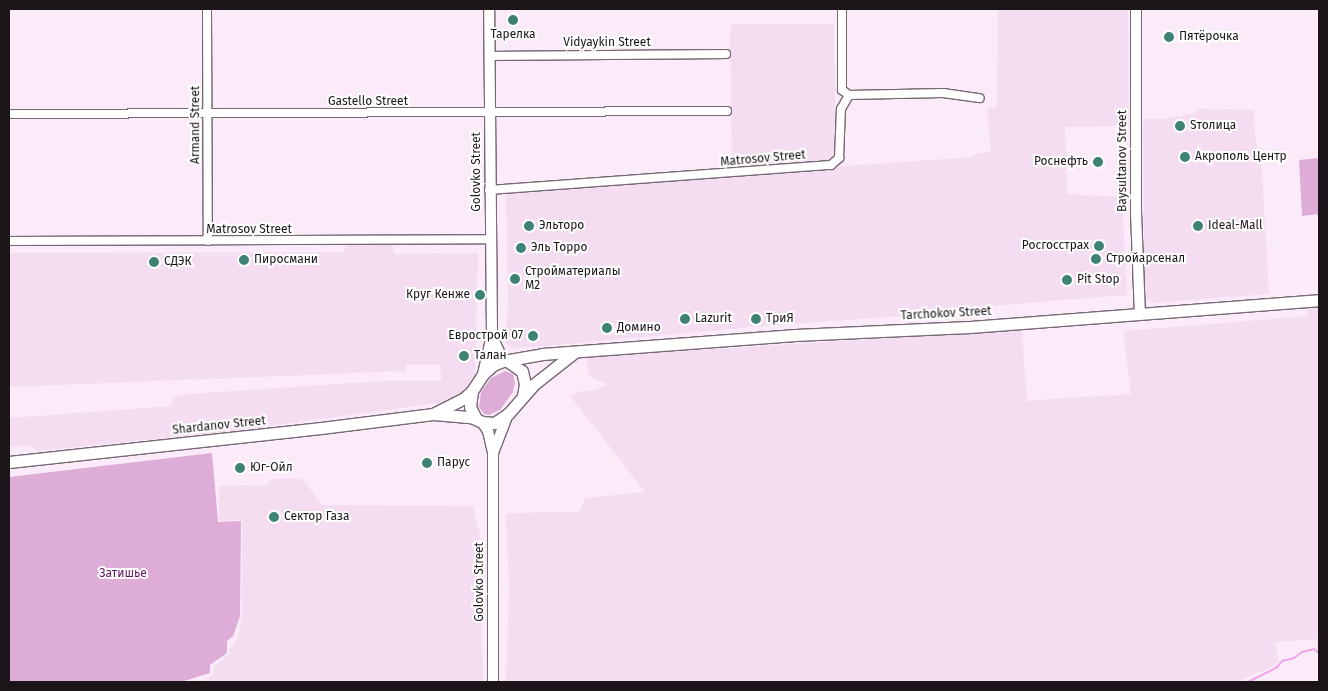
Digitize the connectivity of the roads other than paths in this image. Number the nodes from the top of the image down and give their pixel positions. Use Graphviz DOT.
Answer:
graph roads {
  1 [pos="207,9"];
  2 [pos="489,9"];
  3 [pos="842,9"];
  4 [pos="1136,9"];
  5 [pos="726,54"];
  6 [pos="489,56"];
  7 [pos="849,95"];
  8 [pos="980,98"];
  9 [pos="727,111"];
  10 [pos="9,114"];
  11 [pos="208,114"];
  12 [pos="489,114"];
  13 [pos="490,190"];
  14 [pos="490,240"];
  15 [pos="9,241"];
  16 [pos="208,242"];
  17 [pos="1319,300"];
  18 [pos="1140,314"];
  19 [pos="492,335"];
  20 [pos="575,351"];
  21 [pos="504,360"];
  22 [pos="482,374"];
  23 [pos="472,391"];
  24 [pos="522,395"];
  25 [pos="433,414"];
  26 [pos="508,414"];
  27 [pos="479,420"];
  28 [pos="493,452"];
  29 [pos="9,462"];
  30 [pos="493,682"];
  1 -- 11 [label="street, Armand Street"];
  2 -- 6 [label="street, Golovko Street"];
  3 -- 7 [label="street"];
  4 -- 18 [label="street, Baysultanov Street"];
  5 -- 6 [label="street, Vidyaykin Street"];
  6 -- 12 [label="street, Golovko Street"];
  7 -- 8 [label="street"];
  7 -- 13 [label="street, Matrosov Street"];
  9 -- 12 [label="street, Gastello Street"];
  10 -- 11 [label="street, Gastello Street"];
  11 -- 12 [label="street, Gastello Street"];
  11 -- 16 [label="street, Armand Street"];
  12 -- 13 [label="street, Golovko Street"];
  13 -- 14 [label="street, Golovko Street"];
  14 -- 16 [label="street, Matrosov Street"];
  14 -- 19 [label="street, Golovko Street"];
  15 -- 16 [label="street, Matrosov Street"];
  17 -- 18 [label="main road, Tarchokov Street"];
  18 -- 20 [label="main road, Tarchokov Street"];
  19 -- 21 [label="street"];
  19 -- 22 [label="street"];
  20 -- 21 [label="main road, Tarchokov Street"];
  20 -- 24 [label="main road"];
  21 -- 22 [label="main road"];
  21 -- 24 [label="main road"];
  22 -- 23 [label="main road"];
  23 -- 25 [label="main road"];
  23 -- 27 [label="main road"];
  24 -- 26 [label="main road"];
  25 -- 27 [label="main road"];
  25 -- 29 [label="main road, Shardanov Street"];
  26 -- 27 [label="main road"];
  26 -- 28 [label="street"];
  27 -- 28 [label="street"];
  28 -- 30 [label="street, Golovko Street"];
}
